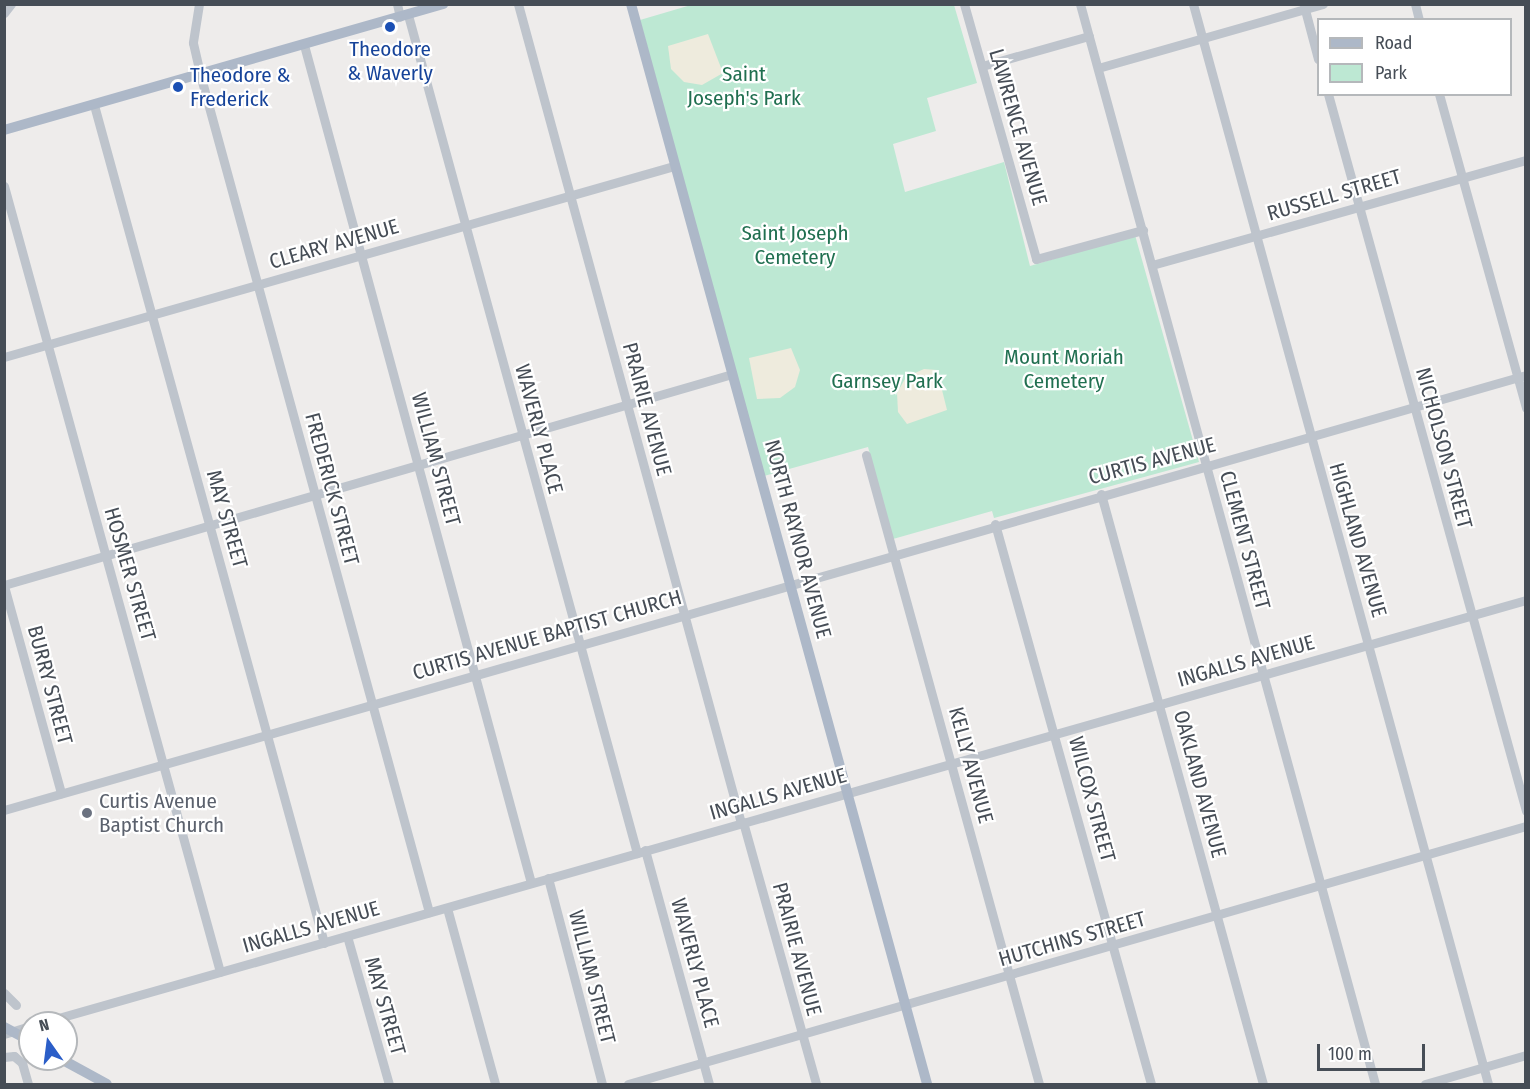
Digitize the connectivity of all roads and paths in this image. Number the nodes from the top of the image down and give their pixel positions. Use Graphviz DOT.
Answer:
graph roads {
  1 [pos="11,4"];
  2 [pos="199,4"];
  3 [pos="397,4"];
  4 [pos="443,4"];
  5 [pos="518,4"];
  6 [pos="631,4"];
  7 [pos="964,4"];
  8 [pos="1080,4"];
  9 [pos="1193,4"];
  10 [pos="1323,4"];
  11 [pos="1304,7"];
  12 [pos="4,13"];
  13 [pos="404,16"];
  14 [pos="1089,36"];
  15 [pos="1202,39"];
  16 [pos="304,45"];
  17 [pos="1317,55"];
  18 [pos="982,66"];
  19 [pos="1098,68"];
  20 [pos="200,74"];
  21 [pos="1329,96"];
  22 [pos="1440,96"];
  23 [pos="94,105"];
  24 [pos="4,130"];
  25 [pos="1526,160"];
  26 [pos="674,166"];
  27 [pos="1461,178"];
  28 [pos="4,186"];
  29 [pos="571,195"];
  30 [pos="1359,207"];
  31 [pos="466,225"];
  32 [pos="1143,231"];
  33 [pos="1256,236"];
  34 [pos="362,255"];
  35 [pos="1152,265"];
  36 [pos="258,284"];
  37 [pos="152,315"];
  38 [pos="48,345"];
  39 [pos="4,357"];
  40 [pos="732,374"];
  41 [pos="1521,376"];
  42 [pos="627,405"];
  43 [pos="1414,407"];
  44 [pos="1526,408"];
  45 [pos="522,435"];
  46 [pos="1310,436"];
  47 [pos="866,456"];
  48 [pos="420,465"];
  49 [pos="1206,466"];
  50 [pos="1101,494"];
  51 [pos="315,495"];
  52 [pos="995,524"];
  53 [pos="210,525"];
  54 [pos="105,555"];
  55 [pos="893,556"];
  56 [pos="788,585"];
  57 [pos="4,586"];
  58 [pos="1526,600"];
  59 [pos="684,614"];
  60 [pos="1472,615"];
  61 [pos="581,644"];
  62 [pos="1369,645"];
  63 [pos="476,674"];
  64 [pos="1263,674"];
  65 [pos="1159,704"];
  66 [pos="371,705"];
  67 [pos="268,734"];
  68 [pos="1056,734"];
  69 [pos="952,763"];
  70 [pos="164,764"];
  71 [pos="848,793"];
  72 [pos="61,794"];
  73 [pos="4,810"];
  74 [pos="1526,811"];
  75 [pos="742,822"];
  76 [pos="1526,826"];
  77 [pos="641,852"];
  78 [pos="1426,855"];
  79 [pos="548,878"];
  80 [pos="531,883"];
  81 [pos="1321,886"];
  82 [pos="447,908"];
  83 [pos="429,912"];
  84 [pos="1217,917"];
  85 [pos="347,936"];
  86 [pos="324,943"];
  87 [pos="1114,946"];
  88 [pos="220,972"];
  89 [pos="1009,975"];
  90 [pos="4,993"];
  91 [pos="905,1004"];
  92 [pos="16,1005"];
  93 [pos="78,1012"];
  94 [pos="802,1034"];
  95 [pos="1526,1055"];
  96 [pos="4,1057"];
  97 [pos="703,1063"];
  98 [pos="78,1068"];
  99 [pos="1483,1068"];
  100 [pos="28,1084"];
  101 [pos="107,1084"];
  102 [pos="389,1084"];
  103 [pos="495,1084"];
  104 [pos="602,1084"];
  105 [pos="628,1084"];
  106 [pos="709,1084"];
  107 [pos="816,1084"];
  108 [pos="927,1084"];
  109 [pos="1039,1084"];
  110 [pos="1151,1084"];
  111 [pos="1263,1084"];
  112 [pos="1375,1084"];
  113 [pos="1425,1084"];
  114 [pos="1488,1084"];
  1 -- 12 [label="street"];
  2 -- 20 [label="street, FREDERICK STREET"];
  3 -- 13 [label="street, WAVERLY PLACE"];
  4 -- 13 [label="main road"];
  5 -- 29 [label="street, PRAIRIE AVENUE"];
  6 -- 26 [label="main road, NORTH RAYNOR AVENUE"];
  7 -- 18 [label="street, LAWRENCE AVENUE"];
  8 -- 14 [label="street, CLEMENT STREET"];
  9 -- 15 [label="street, HIGHLAND AVENUE"];
  10 -- 11 [label="street"];
  11 -- 15 [label="street"];
  11 -- 17 [label="street"];
  13 -- 16 [label="main road"];
  13 -- 31 [label="street, WAVERLY PLACE"];
  14 -- 18 [label="street"];
  14 -- 19 [label="street, CLEMENT STREET"];
  15 -- 19 [label="street"];
  15 -- 33 [label="street, HIGHLAND AVENUE"];
  16 -- 20 [label="main road"];
  16 -- 34 [label="street, WILLIAM STREET"];
  18 -- 32 [label="street, LAWRENCE AVENUE"];
  19 -- 32 [label="street, CLEMENT STREET"];
  20 -- 23 [label="main road"];
  20 -- 36 [label="street, FREDERICK STREET"];
  21 -- 30 [label="street, NICHOLSON STREET"];
  22 -- 27 [label="street"];
  23 -- 24 [label="main road"];
  23 -- 37 [label="street, MAY STREET"];
  25 -- 27 [label="street, RUSSELL STREET"];
  26 -- 29 [label="street, CLEARY AVENUE"];
  26 -- 40 [label="main road, NORTH RAYNOR AVENUE"];
  27 -- 30 [label="street, RUSSELL STREET"];
  27 -- 41 [label="street"];
  28 -- 38 [label="street, HOSMER STREET"];
  29 -- 31 [label="street, CLEARY AVENUE"];
  29 -- 42 [label="street, PRAIRIE AVENUE"];
  30 -- 33 [label="street, RUSSELL STREET"];
  30 -- 43 [label="street, NICHOLSON STREET"];
  31 -- 34 [label="street, CLEARY AVENUE"];
  31 -- 45 [label="street, WAVERLY PLACE"];
  32 -- 35 [label="street, CLEMENT STREET"];
  33 -- 35 [label="street, RUSSELL STREET"];
  33 -- 46 [label="street, HIGHLAND AVENUE"];
  34 -- 36 [label="street, CLEARY AVENUE"];
  34 -- 48 [label="street, WILLIAM STREET"];
  35 -- 49 [label="street, CLEMENT STREET"];
  36 -- 37 [label="street, CLEARY AVENUE"];
  36 -- 51 [label="street, FREDERICK STREET"];
  37 -- 38 [label="street, CLEARY AVENUE"];
  37 -- 53 [label="street, MAY STREET"];
  38 -- 39 [label="street, CLEARY AVENUE"];
  38 -- 54 [label="street, HOSMER STREET"];
  40 -- 42 [label="street"];
  40 -- 56 [label="main road, NORTH RAYNOR AVENUE"];
  41 -- 43 [label="street, CURTIS AVENUE"];
  41 -- 44 [label="street"];
  42 -- 45 [label="street"];
  42 -- 59 [label="street, PRAIRIE AVENUE"];
  43 -- 46 [label="street, CURTIS AVENUE"];
  43 -- 60 [label="street, NICHOLSON STREET"];
  45 -- 48 [label="street"];
  45 -- 61 [label="street, WAVERLY PLACE"];
  46 -- 49 [label="street, CURTIS AVENUE"];
  46 -- 62 [label="street, HIGHLAND AVENUE"];
  47 -- 55 [label="street, KELLY AVENUE"];
  48 -- 51 [label="street"];
  48 -- 63 [label="street, WILLIAM STREET"];
  49 -- 50 [label="street, CURTIS AVENUE"];
  49 -- 64 [label="street, CLEMENT STREET"];
  50 -- 52 [label="street, CURTIS AVENUE"];
  50 -- 65 [label="street, OAKLAND AVENUE"];
  51 -- 53 [label="street"];
  51 -- 66 [label="street, FREDERICK STREET"];
  52 -- 55 [label="street, CURTIS AVENUE"];
  52 -- 68 [label="street, WILCOX STREET"];
  53 -- 54 [label="street"];
  53 -- 67 [label="street, MAY STREET"];
  54 -- 57 [label="street"];
  54 -- 70 [label="street, HOSMER STREET"];
  55 -- 56 [label="street, CURTIS AVENUE"];
  55 -- 69 [label="street, KELLY AVENUE"];
  56 -- 59 [label="street, CURTIS AVENUE BAPTIST CHURCH"];
  56 -- 71 [label="main road, NORTH RAYNOR AVENUE"];
  57 -- 72 [label="street, BURRY STREET"];
  58 -- 60 [label="street, INGALLS AVENUE"];
  59 -- 61 [label="street, CURTIS AVENUE BAPTIST CHURCH"];
  59 -- 75 [label="street, PRAIRIE AVENUE"];
  60 -- 62 [label="street, INGALLS AVENUE"];
  60 -- 74 [label="street, NICHOLSON STREET"];
  61 -- 63 [label="street, CURTIS AVENUE BAPTIST CHURCH"];
  61 -- 77 [label="street, WAVERLY PLACE"];
  62 -- 64 [label="street, INGALLS AVENUE"];
  62 -- 78 [label="street, HIGHLAND AVENUE"];
  63 -- 66 [label="street, CURTIS AVENUE BAPTIST CHURCH"];
  63 -- 80 [label="street, WILLIAM STREET"];
  64 -- 65 [label="street, INGALLS AVENUE"];
  64 -- 81 [label="street, CLEMENT STREET"];
  65 -- 68 [label="street, INGALLS AVENUE"];
  65 -- 84 [label="street, OAKLAND AVENUE"];
  66 -- 67 [label="street, CURTIS AVENUE BAPTIST CHURCH"];
  66 -- 83 [label="street, FREDERICK STREET"];
  67 -- 70 [label="street, CURTIS AVENUE BAPTIST CHURCH"];
  67 -- 86 [label="street, MAY STREET"];
  68 -- 69 [label="street, INGALLS AVENUE"];
  68 -- 87 [label="street, WILCOX STREET"];
  69 -- 71 [label="street, INGALLS AVENUE"];
  69 -- 89 [label="street, KELLY AVENUE"];
  70 -- 72 [label="street, CURTIS AVENUE BAPTIST CHURCH"];
  70 -- 88 [label="street, HOSMER STREET"];
  71 -- 75 [label="street, INGALLS AVENUE"];
  71 -- 91 [label="main road, NORTH RAYNOR AVENUE"];
  72 -- 73 [label="street, CURTIS AVENUE BAPTIST CHURCH"];
  75 -- 77 [label="street, INGALLS AVENUE"];
  75 -- 94 [label="street, PRAIRIE AVENUE"];
  76 -- 78 [label="street, HUTCHINS STREET"];
  77 -- 79 [label="street, INGALLS AVENUE"];
  77 -- 97 [label="street, WAVERLY PLACE"];
  78 -- 81 [label="street, HUTCHINS STREET"];
  78 -- 99 [label="street, HIGHLAND AVENUE"];
  79 -- 80 [label="street, INGALLS AVENUE"];
  79 -- 104 [label="street, WILLIAM STREET"];
  80 -- 82 [label="street, INGALLS AVENUE"];
  81 -- 84 [label="street, HUTCHINS STREET"];
  81 -- 112 [label="street, CLEMENT STREET"];
  82 -- 83 [label="street, INGALLS AVENUE"];
  82 -- 103 [label="street"];
  83 -- 85 [label="street, INGALLS AVENUE"];
  84 -- 87 [label="street, HUTCHINS STREET"];
  84 -- 111 [label="street, OAKLAND AVENUE"];
  85 -- 86 [label="street, INGALLS AVENUE"];
  85 -- 102 [label="street, MAY STREET"];
  86 -- 88 [label="street, INGALLS AVENUE"];
  87 -- 89 [label="street, HUTCHINS STREET"];
  87 -- 110 [label="street, WILCOX STREET"];
  88 -- 93 [label="street, INGALLS AVENUE"];
  89 -- 91 [label="street, HUTCHINS STREET"];
  89 -- 109 [label="street, KELLY AVENUE"];
  90 -- 92 [label="street"];
  91 -- 94 [label="street, HUTCHINS STREET"];
  91 -- 108 [label="main road, NORTH RAYNOR AVENUE"];
  94 -- 97 [label="street, HUTCHINS STREET"];
  94 -- 107 [label="street, PRAIRIE AVENUE"];
  95 -- 99 [label="street"];
  96 -- 100 [label="street"];
  97 -- 105 [label="street, HUTCHINS STREET"];
  97 -- 106 [label="street, WAVERLY PLACE"];
  98 -- 101 [label="main road"];
  99 -- 113 [label="street"];
  99 -- 114 [label="street, HIGHLAND AVENUE"];
}
